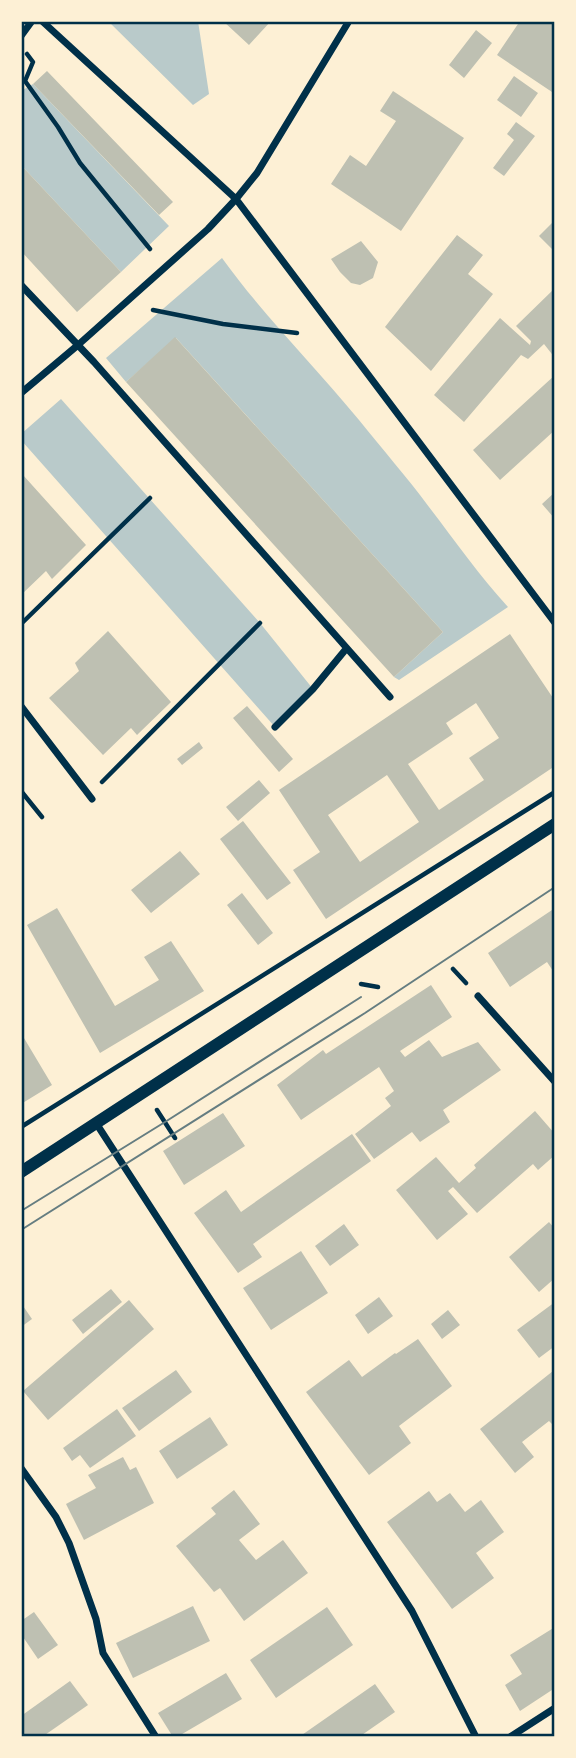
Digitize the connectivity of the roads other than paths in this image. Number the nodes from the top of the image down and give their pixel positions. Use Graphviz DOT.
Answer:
graph roads {
  1 [pos="32,21"];
  2 [pos="42,21"];
  3 [pos="349,21"];
  4 [pos="21,36"];
  5 [pos="236,199"];
  6 [pos="21,285"];
  7 [pos="78,345"];
  8 [pos="21,393"];
  9 [pos="555,623"];
  10 [pos="346,649"];
  11 [pos="390,697"];
  12 [pos="21,706"];
  13 [pos="275,727"];
  14 [pos="90,797"];
  15 [pos="555,825"];
  16 [pos="478,996"];
  17 [pos="555,1082"];
  18 [pos="96,1123"];
  19 [pos="21,1172"];
  20 [pos="21,1468"];
  21 [pos="555,1708"];
  22 [pos="156,1737"];
  23 [pos="476,1737"];
  24 [pos="510,1737"];
  1 -- 4 [label="street"];
  2 -- 5 [label="street"];
  3 -- 5 [label="street"];
  5 -- 7 [label="street"];
  5 -- 9 [label="street"];
  6 -- 7 [label="street"];
  7 -- 8 [label="street"];
  7 -- 10 [label="street"];
  10 -- 11 [label="street"];
  10 -- 13 [label="street"];
  12 -- 14 [label="street"];
  15 -- 18 [label="street"];
  16 -- 17 [label="street"];
  18 -- 19 [label="street"];
  18 -- 23 [label="street"];
  20 -- 22 [label="street"];
  21 -- 24 [label="street"];
}
